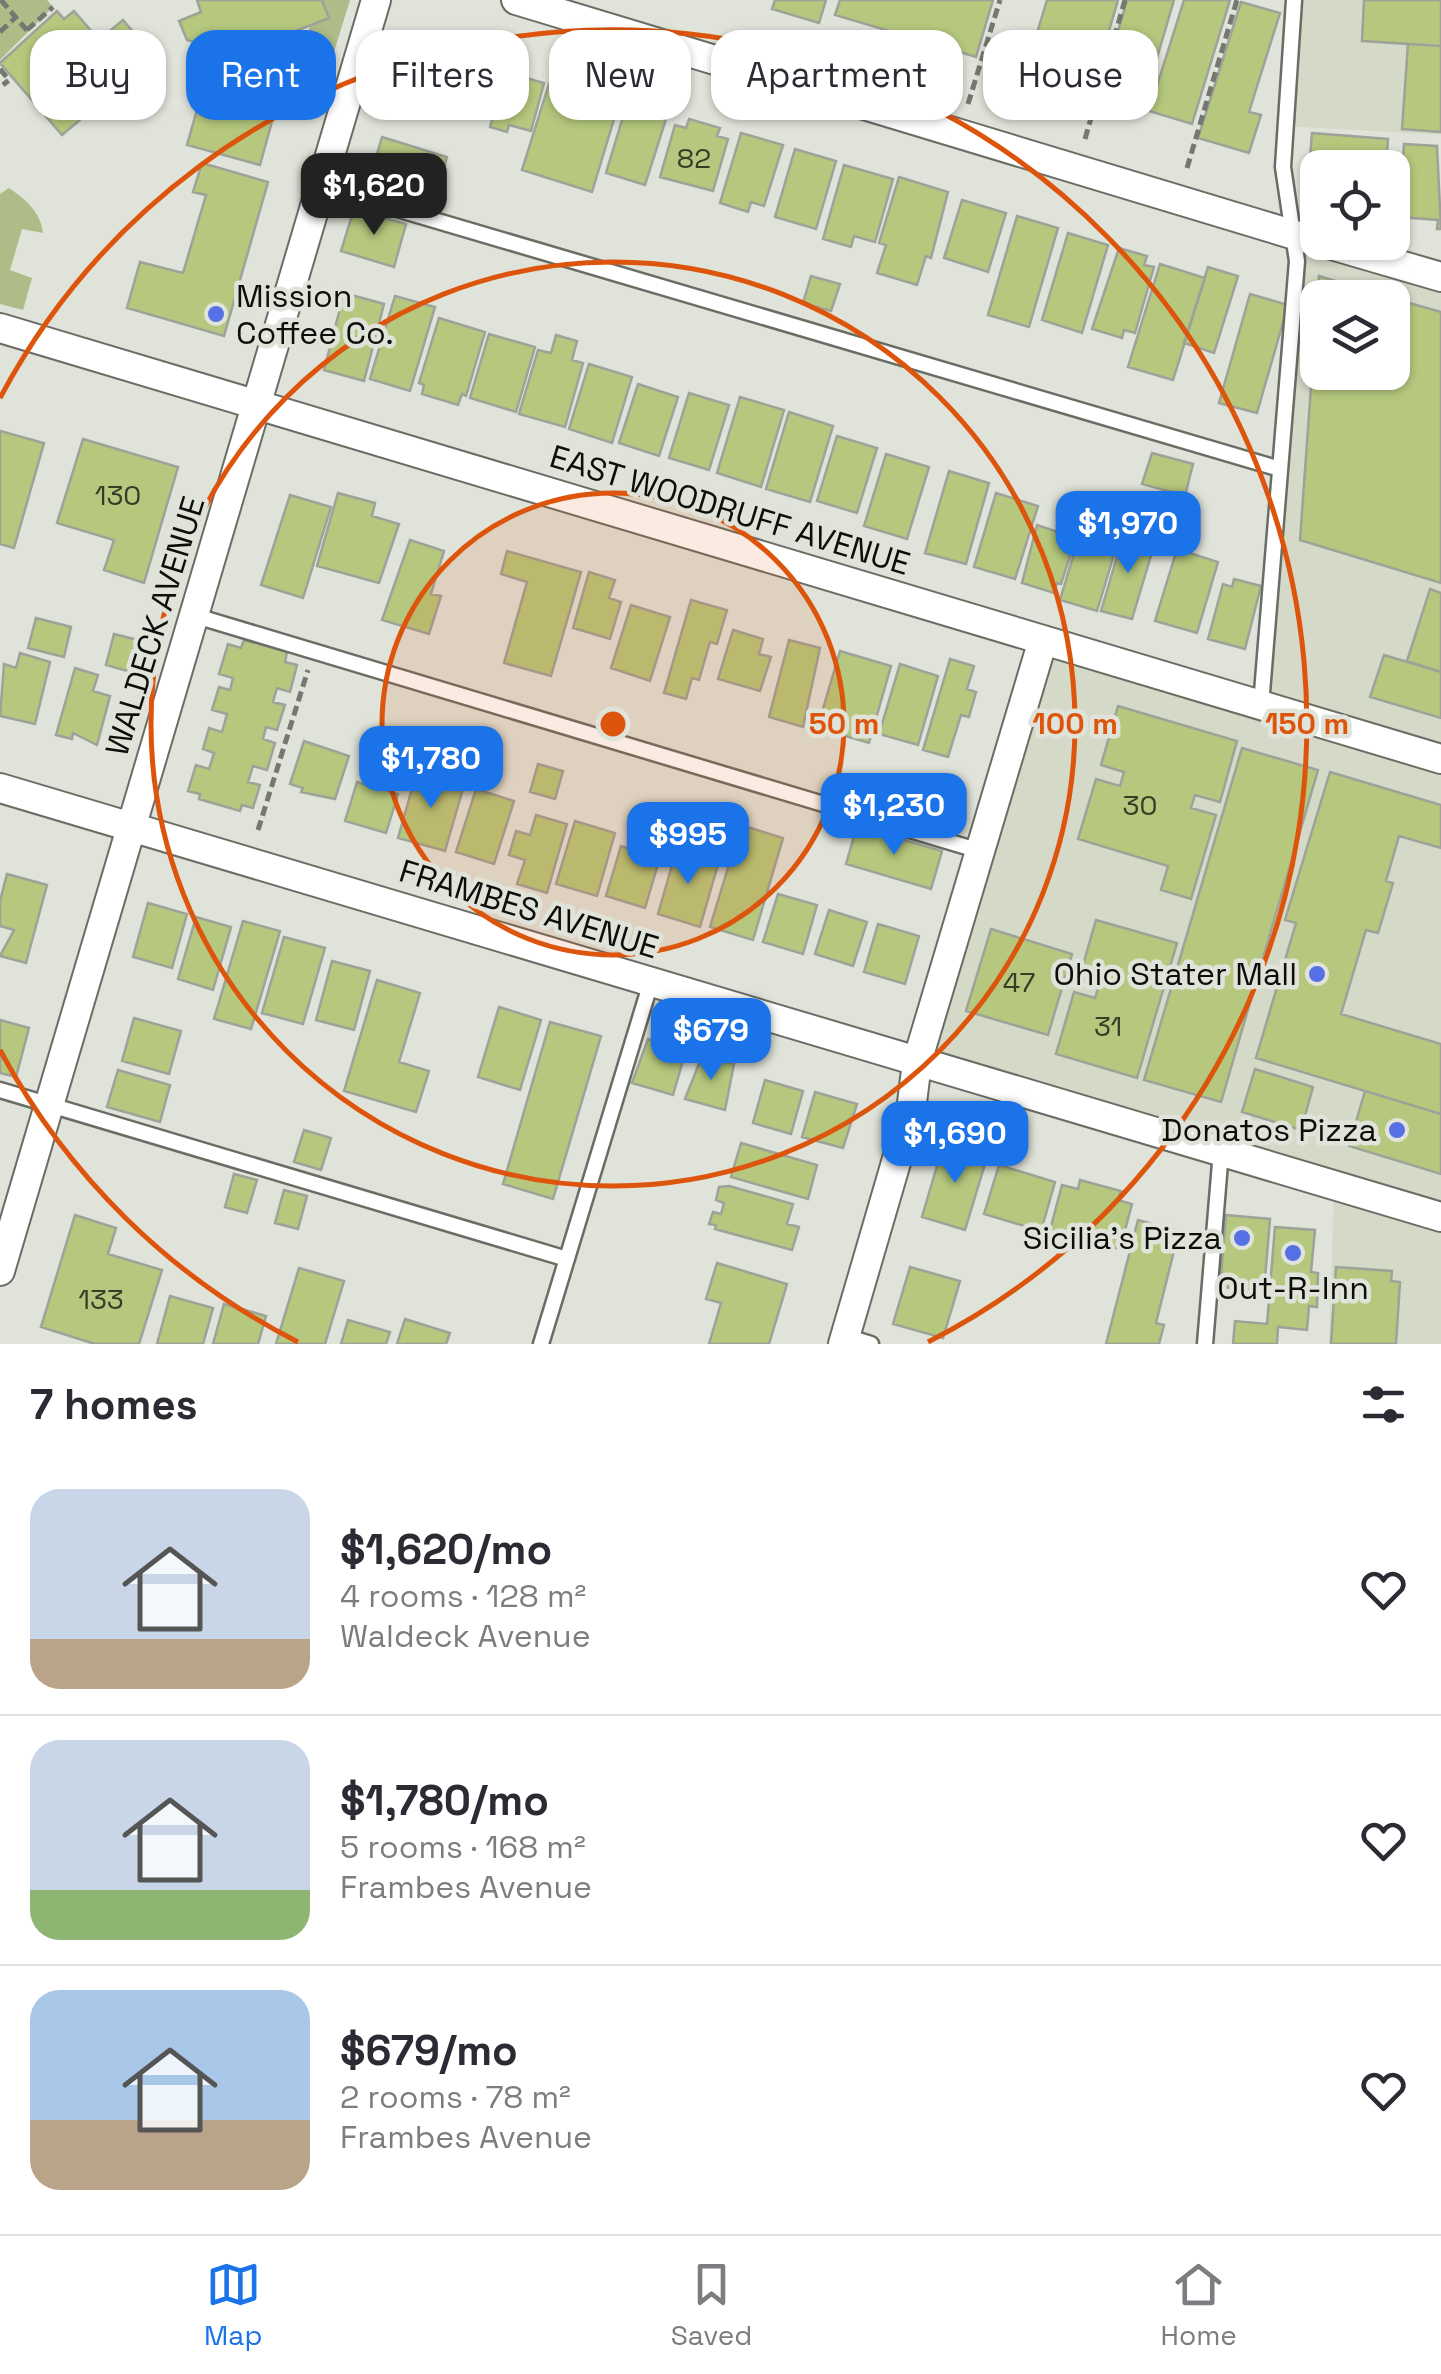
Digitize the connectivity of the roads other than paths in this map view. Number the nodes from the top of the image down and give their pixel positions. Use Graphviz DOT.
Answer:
graph roads {
  1 [pos="376,0"];
  2 [pos="516,0"];
  3 [pos="1294,0"];
  4 [pos="322,186"];
  5 [pos="1300,222"];
  6 [pos="1300,236"];
  7 [pos="1309,260"];
  8 [pos="1382,260"];
  9 [pos="1441,277"];
  10 [pos="0,328"];
  11 [pos="257,405"];
  12 [pos="1280,469"];
  13 [pos="196,616"];
  14 [pos="1043,640"];
  15 [pos="1262,705"];
  16 [pos="1441,759"];
  17 [pos="0,788"];
  18 [pos="131,827"];
  19 [pos="980,851"];
  20 [pos="651,982"];
  21 [pos="918,1062"];
  22 [pos="0,1090"];
  23 [pos="50,1105"];
  24 [pos="1221,1151"];
  25 [pos="1441,1217"];
  26 [pos="567,1259"];
  27 [pos="0,1271"];
  28 [pos="853,1342"];
  29 [pos="542,1344"];
  30 [pos="1205,1344"];
  1 -- 4 [label="street, WALDECK AVENUE"];
  2 -- 6 [label="street"];
  3 -- 5 [label="lane"];
  4 -- 11 [label="street, WALDECK AVENUE"];
  4 -- 12 [label="lane"];
  7 -- 12 [label="lane"];
  8 -- 9 [label="street"];
  10 -- 11 [label="street, EAST WOODRUFF AVENUE"];
  11 -- 13 [label="street, WALDECK AVENUE"];
  11 -- 14 [label="street, EAST WOODRUFF AVENUE"];
  12 -- 15 [label="lane"];
  13 -- 18 [label="street, WALDECK AVENUE"];
  13 -- 19 [label="lane"];
  14 -- 15 [label="street, EAST WOODRUFF AVENUE"];
  14 -- 19 [label="street"];
  15 -- 16 [label="street, EAST WOODRUFF AVENUE"];
  17 -- 18 [label="street, FRAMBES AVENUE"];
  18 -- 20 [label="street, FRAMBES AVENUE"];
  18 -- 23 [label="street, WALDECK AVENUE"];
  19 -- 21 [label="street"];
  20 -- 21 [label="street, FRAMBES AVENUE"];
  20 -- 26 [label="lane"];
  21 -- 24 [label="street, FRAMBES AVENUE"];
  21 -- 28 [label="street"];
  22 -- 23 [label="lane"];
  23 -- 26 [label="lane"];
  23 -- 27 [label="street, WALDECK AVENUE"];
  24 -- 25 [label="street, FRAMBES AVENUE"];
  24 -- 30 [label="lane"];
  26 -- 29 [label="lane"];
}
